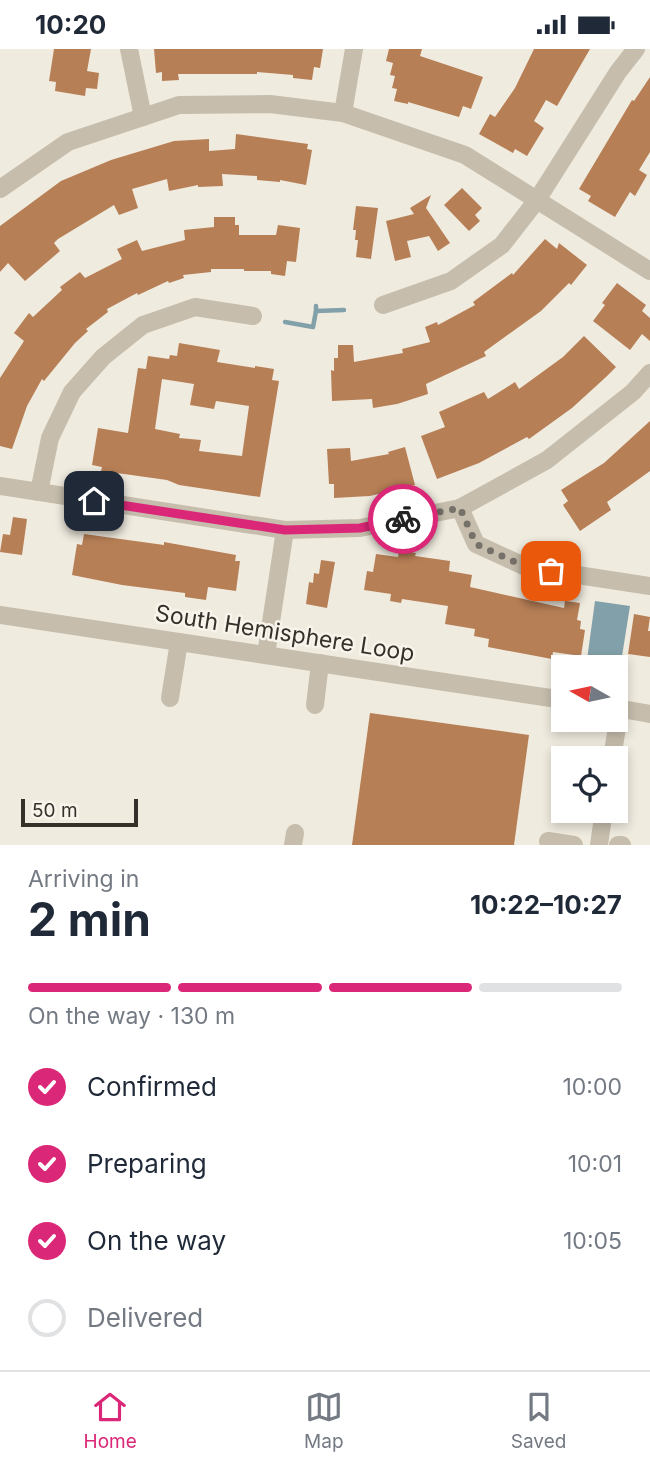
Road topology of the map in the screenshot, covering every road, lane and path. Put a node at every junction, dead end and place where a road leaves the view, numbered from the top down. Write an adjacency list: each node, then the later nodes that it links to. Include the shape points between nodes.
1 (129, 49): 5 (street)
2 (354, 49): 4 (street)
3 (636, 49): 7 (street)
4 (343, 113): 5 (street, via 270,104 179,105); 7 (street, via 465,156)
5 (143, 117): 6 (street, via 68,142)
6 (0, 189)
7 (537, 200): 8 (street); 9 (street, via 502,245 451,281)
8 (650, 271)
9 (383, 305)
10 (253, 316): 13 (street, via 195,307 144,325 103,357 72,392 50,438)
11 (650, 373): 14 (street, via 633,392 547,460)
12 (0, 486): 13 (street)
13 (39, 492): 15 (street)
14 (460, 508): 15 (street, via 360,528); 16 (street, via 476,544 526,567)
15 (285, 530): 19 (street)
16 (650, 586)
17 (0, 615): 18 (street, South Hemisphere Loop)
18 (179, 642): 19 (street, South Hemisphere Loop); 21 (street)
19 (266, 655): 20 (street, South Hemisphere Loop)
20 (320, 663): 22 (street, South Hemisphere Loop); 23 (street)
21 (170, 698)
22 (551, 698)
23 (315, 705)
24 (628, 711): 25 (street)
25 (650, 714)
26 (602, 823): 29 (street)
27 (548, 841): 28 (street)
28 (574, 845)
29 (599, 845)

